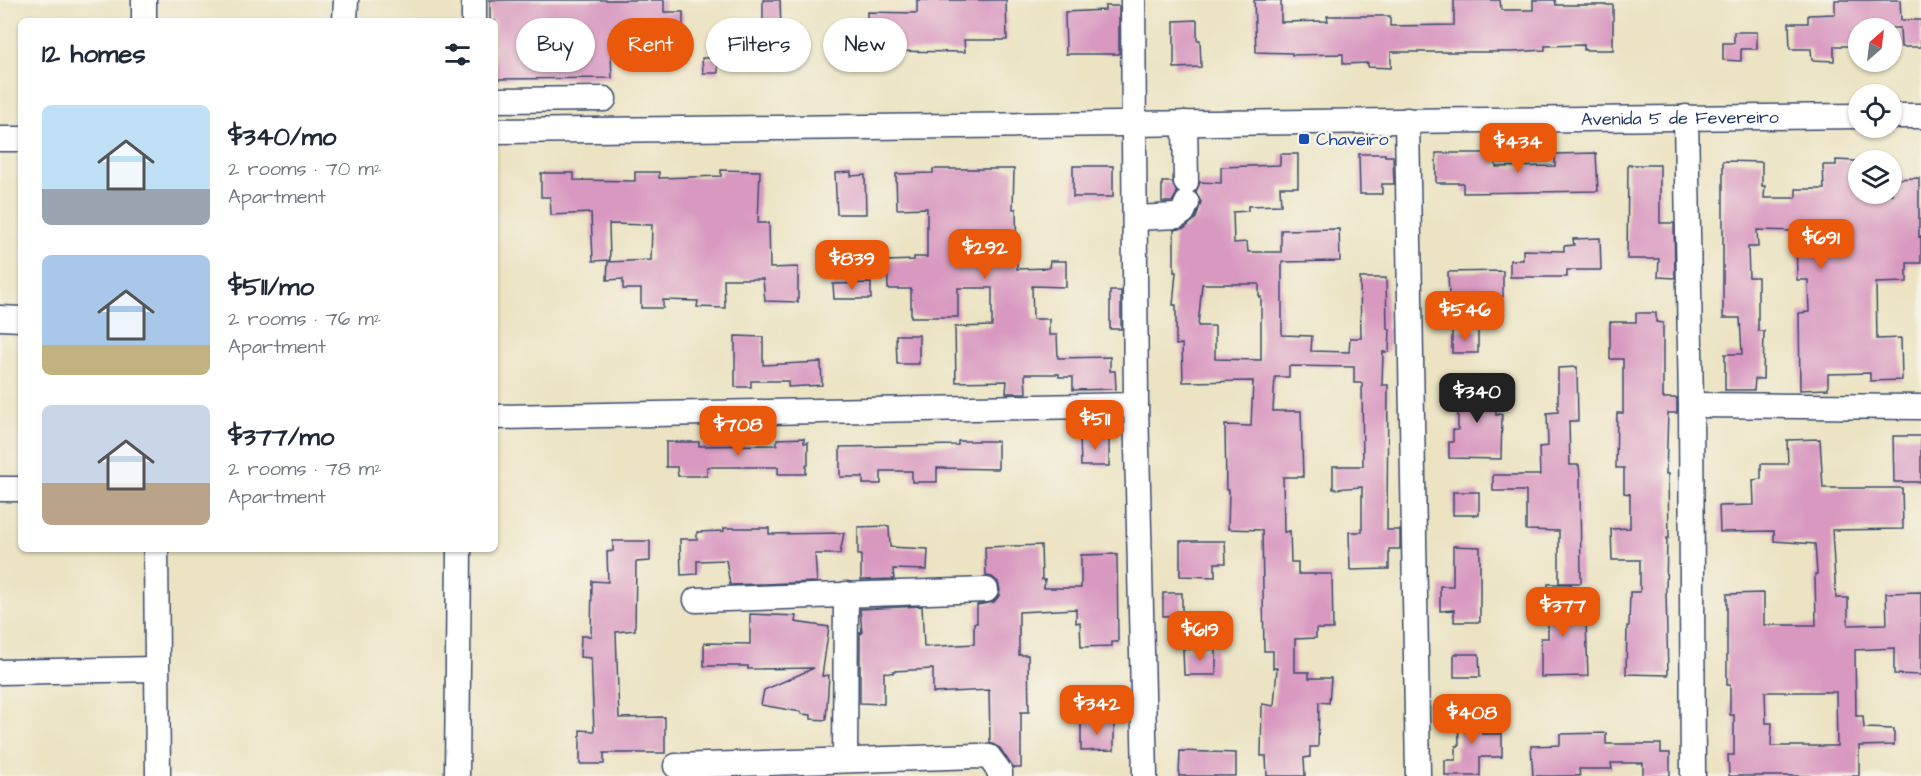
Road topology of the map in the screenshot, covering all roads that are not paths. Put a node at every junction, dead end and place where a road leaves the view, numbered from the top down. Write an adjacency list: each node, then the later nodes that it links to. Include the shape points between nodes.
1 (144, 0): 5 (street)
2 (346, 0): 6 (street)
3 (474, 0): 7 (street)
4 (1133, 0): 15 (street)
5 (144, 18)
6 (345, 18)
7 (474, 18)
8 (604, 99): 9 (street)
9 (498, 100)
10 (1848, 116): 13 (street, Avenida 5 de Fevereiro)
11 (1902, 116): 12 (street)
12 (1921, 116)
13 (1686, 117): 14 (street, Avenida 5 de Fevereiro); 24 (street)
14 (1407, 120): 16 (street, Avenida 5 de Fevereiro); 42 (street)
15 (1135, 123): 16 (street, Avenida 5 de Fevereiro); 17 (street, Avenida 5 de Fevereiro); 20 (street)
16 (1185, 123): 20 (street, via 1187,193 1183,212 1177,216)
17 (498, 131)
18 (0, 139): 19 (street)
19 (18, 139)
20 (1135, 218): 23 (street)
21 (0, 318): 22 (street)
22 (18, 319)
23 (1136, 405): 26 (street); 41 (street)
24 (1691, 405): 25 (street); 43 (street)
25 (1921, 407)
26 (498, 417)
27 (0, 489): 28 (street)
28 (18, 489)
29 (156, 552): 34 (street)
30 (459, 552): 39 (street)
31 (986, 590): 32 (street)
32 (846, 594): 33 (street); 36 (street)
33 (696, 600)
34 (156, 669): 35 (street); 38 (street)
35 (0, 672)
36 (845, 760): 37 (street); 40 (street, via 989,757)
37 (676, 766)
38 (158, 776)
39 (458, 776)
40 (1000, 776)
41 (1145, 776)
42 (1418, 776)
43 (1693, 776)

